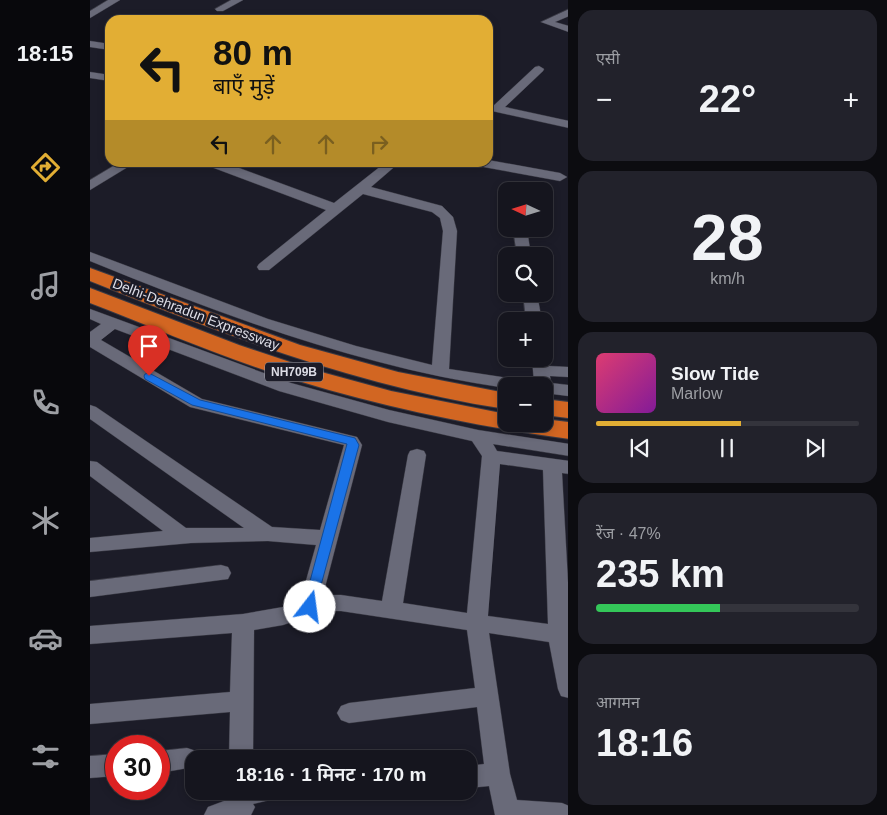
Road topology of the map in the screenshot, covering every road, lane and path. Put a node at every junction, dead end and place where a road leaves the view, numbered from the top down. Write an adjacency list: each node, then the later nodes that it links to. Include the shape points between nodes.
1 (115, 0): 5 (street)
2 (238, 0): 3 (street)
3 (220, 9)
4 (568, 12): 6 (street, via 546,22)
5 (90, 15)
6 (568, 29)
7 (90, 44): 8 (street)
8 (105, 46)
9 (539, 69): 12 (street, via 496,109)
10 (90, 75): 11 (street)
11 (105, 77)
12 (568, 125)
13 (493, 165): 18 (street)
14 (568, 165): 18 (street)
15 (122, 167): 19 (street)
16 (224, 167): 21 (street)
17 (388, 167): 20 (street)
18 (564, 178)
19 (90, 186)
20 (361, 189): 21 (street); 28 (street, via 437,209 446,217 450,230)
21 (337, 208): 23 (street)
22 (90, 256): 28 (street, via 246,316 336,345)
23 (264, 267)
24 (90, 274): 33 (highway, Delhi-Dehradun Expressway / NH709B, via 292,350 387,377)
25 (90, 295): 37 (highway, Delhi-Dehradun Expressway / NH709B, via 294,372 377,395)
26 (90, 314): 27 (street)
27 (112, 323): 40 (street, via 284,387 388,416); 48 (street, via 90,340 196,403 351,441 353,445)
28 (440, 372): 31 (street)
29 (568, 372): 30 (street)
30 (542, 376): 32 (street)
31 (498, 381)
32 (568, 391)
33 (498, 399)
34 (553, 408): 35 (highway)
35 (568, 410)
36 (90, 411): 46 (street)
37 (498, 420)
38 (553, 429): 39 (highway)
39 (568, 431)
40 (478, 436): 41 (street); 43 (street)
41 (568, 450)
42 (417, 455): 53 (street)
43 (492, 456): 45 (street); 54 (street)
44 (90, 467): 47 (street, via 182,535)
45 (560, 467): 57 (street)
46 (268, 534): 47 (street); 48 (street)
47 (192, 536): 49 (street)
48 (328, 538): 52 (street)
49 (94, 541)
50 (221, 573): 51 (street)
51 (90, 589)
52 (310, 607): 53 (street, via 341,603); 55 (street)
53 (391, 610): 54 (street)
54 (477, 622): 57 (street); 59 (street)
55 (243, 623): 56 (street); 60 (street)
56 (90, 635)
57 (564, 635): 58 (street)
58 (568, 689)
59 (487, 696): 61 (street); 68 (street)
60 (241, 701): 62 (street); 63 (street)
61 (350, 713)
62 (90, 714)
63 (242, 750)
64 (185, 759): 65 (street)
65 (170, 761)
66 (105, 766): 67 (street)
67 (90, 767)
68 (498, 774): 69 (street); 71 (street)
69 (477, 775)
70 (246, 800): 72 (street)
71 (507, 813): 73 (street)
72 (217, 815)
73 (562, 815)

